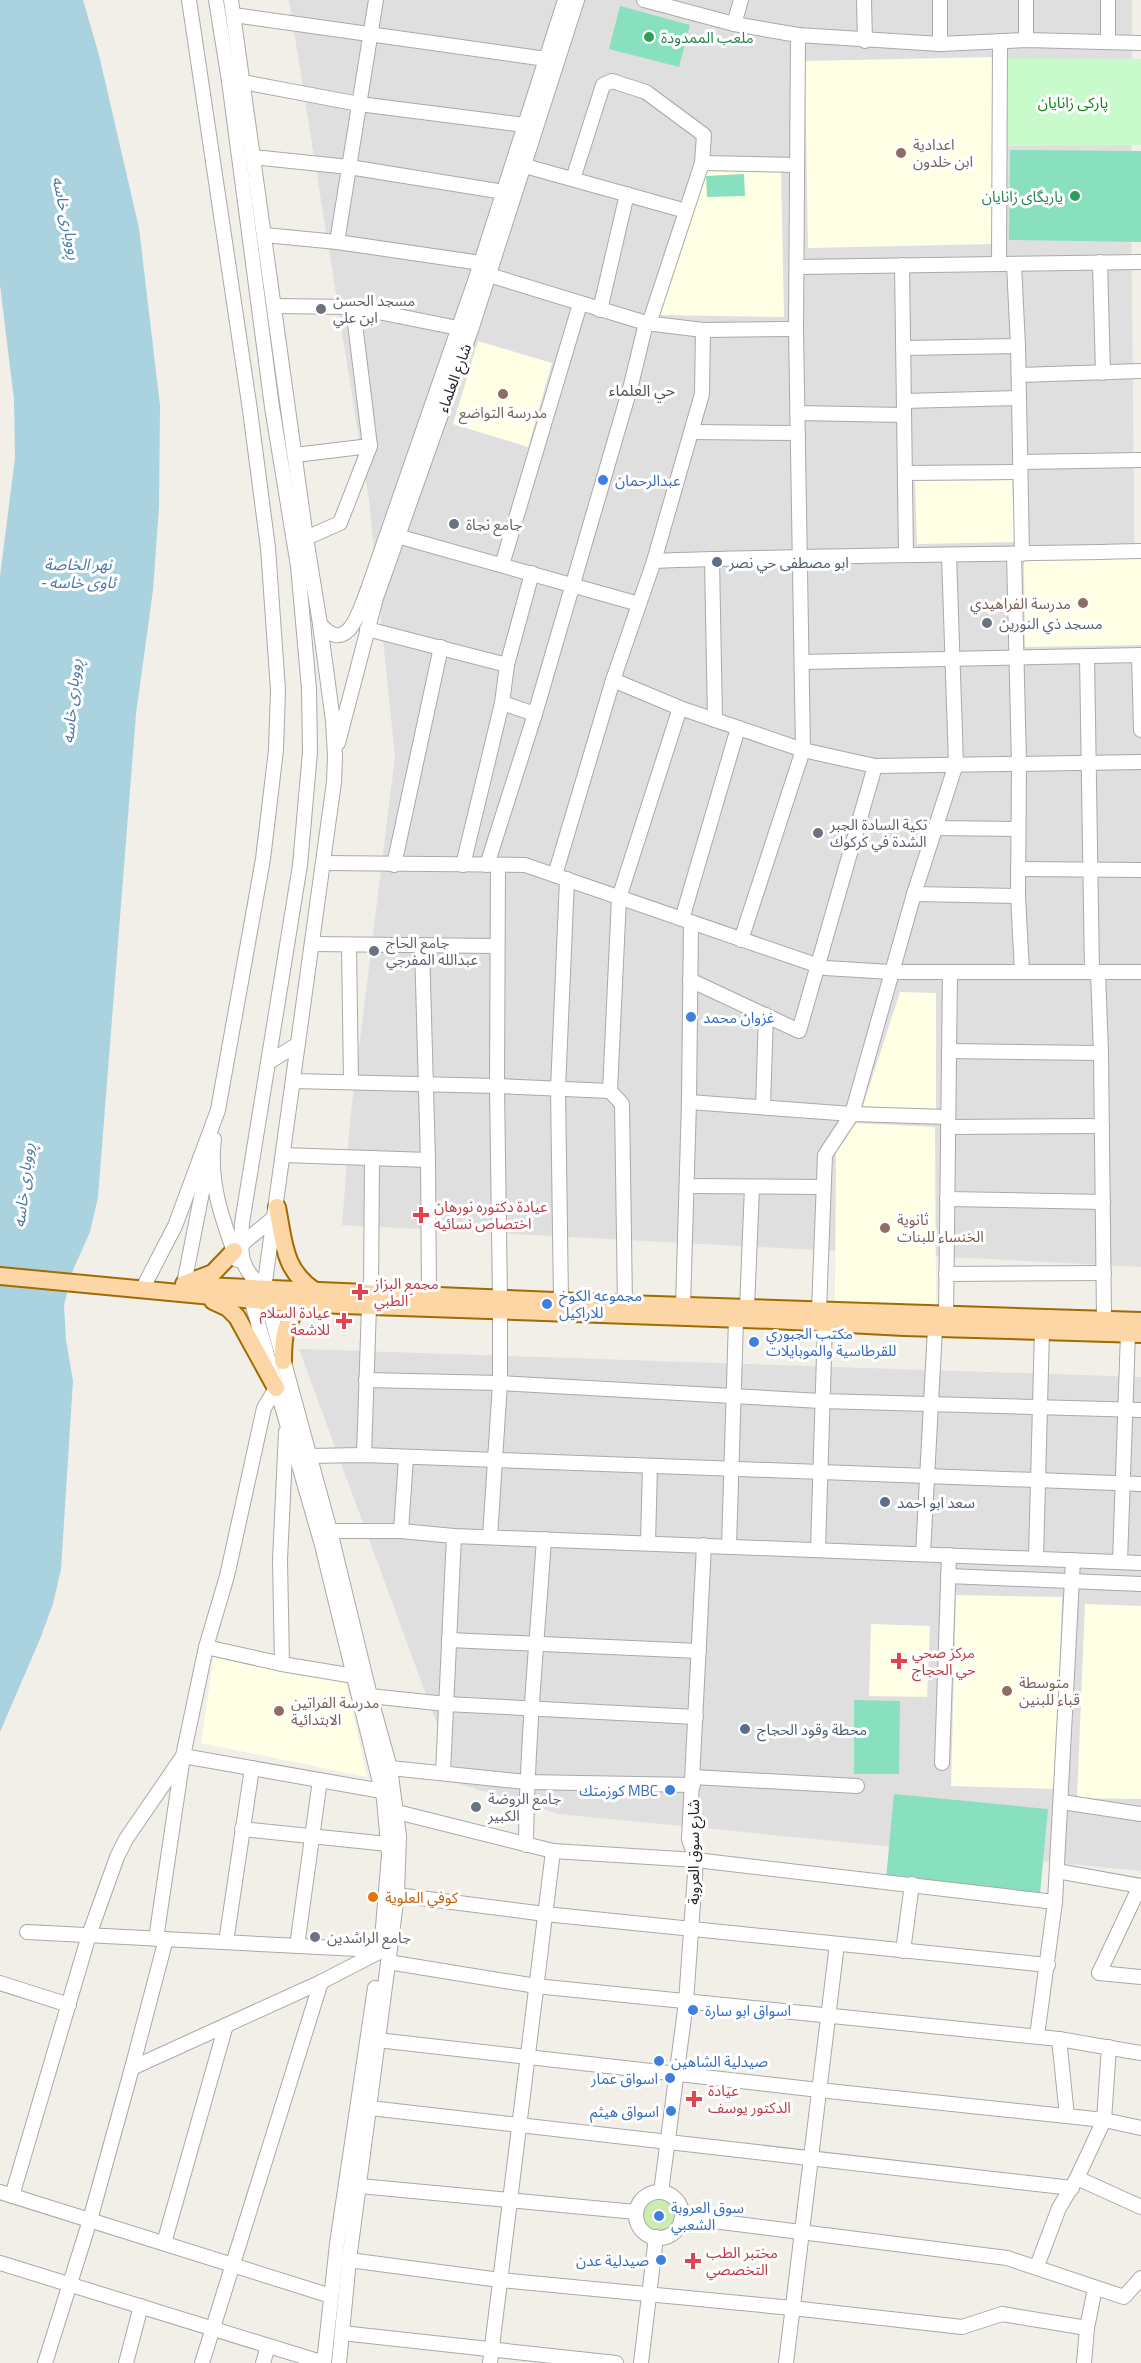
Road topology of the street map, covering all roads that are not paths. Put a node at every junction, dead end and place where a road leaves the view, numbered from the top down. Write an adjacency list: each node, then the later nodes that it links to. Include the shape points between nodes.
1 (189, 0): 64 (street)
2 (216, 0): 19 (street)
3 (231, 0): 13 (street)
4 (376, 0): 15 (street)
5 (565, 0): 25 (street, شارع العلماء)
6 (577, 0): 32 (street, شارع العلماء)
7 (644, 0): 14 (street)
8 (741, 0): 14 (street)
9 (864, 0): 20 (street)
10 (940, 0): 24 (street)
11 (1026, 0): 18 (street)
12 (1108, 0): 22 (street)
13 (234, 15): 15 (street); 17 (street)
14 (734, 24): 16 (street)
15 (370, 35): 25 (street); 27 (street)
16 (798, 35): 20 (street); 31 (street)
17 (238, 39): 19 (street); 26 (street)
18 (1026, 40): 21 (street); 22 (street)
19 (223, 41): 62 (street)
20 (865, 41): 24 (street)
21 (1000, 41): 24 (street); 43 (street)
22 (1108, 41): 23 (street)
23 (1141, 42)
24 (940, 44)
25 (546, 59): 28 (street, شارع العلماء)
26 (243, 82): 27 (street); 29 (street)
27 (359, 104): 28 (street); 33 (street)
28 (525, 125): 35 (street, شارع العلماء)
29 (253, 157): 33 (street); 38 (street)
30 (702, 162): 31 (street); 34 (street, via 704,135 646,92 612,81 603,85); 37 (street)
31 (797, 165): 46 (street)
32 (525, 166): 34 (street); 47 (street, شارع العلماء)
33 (349, 167): 35 (street); 39 (street)
34 (573, 179): 36 (street)
35 (504, 192): 42 (street, شارع العلماء)
36 (627, 194): 37 (street); 51 (street)
37 (686, 211): 52 (street)
38 (265, 235): 39 (street); 49 (street)
39 (337, 242): 42 (street)
40 (1100, 262): 41 (street); 44 (street); 59 (street)
41 (1141, 262)
42 (481, 263): 53 (street, شارع العلماء)
43 (999, 264): 44 (street); 45 (street)
44 (1014, 264): 56 (street)
45 (902, 265): 46 (street); 57 (street)
46 (797, 267): 54 (street)
47 (489, 275): 48 (street); 73 (street, شارع العلماء)
48 (580, 304): 51 (street); 83 (street)
49 (275, 306): 50 (street); 69 (street)
50 (353, 307): 53 (street); 68 (street)
51 (600, 310): 52 (street)
52 (647, 324): 55 (street); 85 (street)
53 (458, 328): 87 (street, شارع العلماء, via 354,622 345,633 335,636)
54 (796, 329): 55 (street); 65 (street)
55 (703, 330): 66 (street, via 702,394)
56 (1018, 346): 57 (street); 60 (street)
57 (903, 348): 63 (street)
58 (1141, 371): 59 (street)
59 (1103, 373): 60 (street)
60 (1019, 375): 61 (street)
61 (1019, 398): 63 (street); 71 (street)
62 (272, 407): 64 (street); 82 (street)
63 (904, 408): 65 (street); 72 (street)
64 (250, 410): 149 (street, via 276,633 276,750 263,859)
65 (797, 413): 67 (street)
66 (691, 432): 67 (street); 81 (street)
67 (798, 433): 79 (street)
68 (370, 446): 69 (street); 74 (street, via 340,523)
69 (295, 455): 74 (street)
70 (1141, 460): 71 (street)
71 (1020, 467): 72 (street); 76 (street)
72 (905, 473): 77 (street)
73 (398, 536): 83 (street); 88 (street, شارع العلماء)
74 (306, 538): 82 (street)
75 (1141, 551): 76 (street)
76 (1018, 554): 78 (street); 92 (street)
77 (906, 555): 78 (street); 79 (street)
78 (949, 555): 93 (street)
79 (800, 556): 80 (street); 94 (street)
80 (712, 559): 81 (street); 100 (street)
81 (654, 561): 86 (street)
82 (305, 565): 87 (street); 140 (street, via 310,752 300,865)
83 (502, 565): 84 (street)
84 (532, 573): 85 (street); 95 (street)
85 (571, 584): 86 (street); 99 (street)
86 (639, 604): 96 (street)
87 (320, 624): 104 (street)
88 (367, 629): 89 (street); 104 (street, شارع العلماء)
89 (441, 647): 95 (street); 113 (street)
90 (1140, 655): 91 (street); 102 (street)
91 (1087, 656): 92 (street); 106 (street)
92 (1017, 657): 93 (street); 108 (street)
93 (953, 659): 94 (street); 107 (street)
94 (802, 662): 103 (street)
95 (507, 665): 97 (street)
96 (613, 680): 98 (street); 119 (street)
97 (502, 703): 99 (street); 114 (street)
98 (680, 708): 100 (street); 122 (street)
99 (535, 714): 115 (street)
100 (715, 720): 101 (street)
101 (738, 728): 103 (street); 123 (street)
102 (1141, 730)
103 (803, 750): 109 (street); 124 (street)
104 (335, 756): 112 (street)
105 (1141, 762): 106 (street)
106 (1089, 763): 108 (street); 117 (street)
107 (956, 764): 108 (street); 109 (street); 110 (street)
108 (1019, 764): 111 (street)
109 (875, 766): 129 (street)
110 (935, 828): 111 (street); 120 (street)
111 (1018, 829): 116 (street)
112 (323, 864): 113 (street); 125 (street)
113 (394, 865): 114 (street)
114 (463, 865): 115 (street)
115 (492, 865): 119 (street, via 525,865); 128 (street)
116 (1018, 869): 117 (street); 121 (street)
117 (1091, 869): 118 (street); 133 (street)
118 (1141, 870)
119 (561, 877): 122 (street); 145 (street)
120 (914, 894): 121 (street); 130 (street)
121 (1018, 896): 132 (street)
122 (619, 897): 123 (street); 146 (street)
123 (686, 921): 124 (street); 135 (street)
124 (741, 940): 129 (street)
125 (312, 944): 126 (street); 137 (street)
126 (350, 945): 127 (street); 142 (street)
127 (422, 946): 128 (street); 143 (street)
128 (497, 946): 144 (street)
129 (818, 966): 130 (street); 136 (street, via 799,1031)
130 (891, 972): 131 (street); 150 (street)
131 (950, 972): 132 (street); 138 (street)
132 (1022, 972): 133 (street)
133 (1095, 972): 134 (street); 139 (street)
134 (1141, 972)
135 (690, 980): 136 (street); 147 (street)
136 (766, 1015): 148 (street)
137 (298, 1044): 140 (street); 141 (street)
138 (949, 1051): 139 (street); 151 (street)
139 (1101, 1053): 152 (street)
140 (269, 1062): 162 (street)
141 (293, 1081): 142 (street); 153 (street)
142 (351, 1082): 143 (street)
143 (426, 1084): 144 (street); 155 (street)
144 (497, 1086): 145 (street); 178 (street)
145 (558, 1089): 146 (street); 175 (street)
146 (610, 1091): 177 (street, via 622,1104)
147 (689, 1102): 148 (street); 156 (street)
148 (763, 1106): 150 (street)
149 (218, 1110): 162 (street, via 212,1149 214,1184); 168 (street, via 175,1226); 169 (street)
150 (852, 1113): 151 (street); 158 (street, via 825,1155)
151 (948, 1122): 152 (street); 159 (street)
152 (1102, 1126): 160 (street)
153 (284, 1155): 154 (street); 161 (street)
154 (372, 1158): 155 (street); 174 (street)
155 (428, 1160): 171 (street)
156 (687, 1186): 157 (street); 179 (street)
157 (752, 1187): 158 (street); 180 (street)
158 (823, 1187): 181 (street)
159 (947, 1199): 160 (street); 165 (street)
160 (1103, 1203): 164 (street)
161 (276, 1212): 162 (street); 170 (main road, via 290,1266 297,1278); 172 (street)
162 (236, 1248): 169 (main road, via 213,1273); 172 (street)
163 (0, 1270): 167 (main road)
164 (1104, 1273): 165 (street); 182 (street)
165 (946, 1274): 183 (street)
166 (0, 1276): 167 (main road)
167 (87, 1280): 168 (main road); 173 (main road)
168 (146, 1282): 169 (main road)
169 (184, 1284): 172 (main road)
170 (315, 1291): 172 (main road); 174 (main road)
171 (429, 1294): 174 (main road); 178 (main road)
172 (258, 1295): 173 (main road); 176 (main road); 187 (street); 190 (street)
173 (201, 1297): 190 (main road, via 222,1304 237,1317)
174 (370, 1299): 176 (main road); 178 (main road); 188 (street)
175 (561, 1300): 177 (main road); 178 (main road)
176 (303, 1304): 187 (main road, via 285,1327)
177 (625, 1304): 179 (main road)
178 (500, 1305): 180 (main road); 189 (street)
179 (683, 1306): 180 (main road)
180 (741, 1314): 181 (main road); 191 (street)
181 (822, 1317): 183 (main road); 192 (street)
182 (1104, 1319): 183 (main road); 184 (main road)
183 (941, 1321): 185 (main road); 193 (street)
184 (1141, 1321)
185 (1042, 1330): 186 (main road); 194 (street)
186 (1135, 1334): 195 (street)
187 (283, 1361): 198 (street)
188 (366, 1380): 189 (street); 197 (street)
189 (500, 1383): 191 (street); 200 (street)
190 (276, 1388): 196 (street); 228 (street, via 264,1408 227,1576)
191 (734, 1396): 192 (street); 202 (street)
192 (821, 1401): 193 (street); 203 (street)
193 (932, 1403): 194 (street); 204 (street)
194 (1040, 1407): 195 (street); 205 (street)
195 (1134, 1410): 206 (street)
196 (286, 1420): 230 (street, via 280,1560); 231 (street)
197 (364, 1455): 198 (street); 199 (street)
198 (308, 1456): 208 (street)
199 (406, 1458): 200 (street); 209 (street)
200 (494, 1461): 201 (street); 211 (street)
201 (650, 1466): 202 (street); 213 (street)
202 (733, 1469): 203 (street); 215 (street)
203 (819, 1473): 204 (street); 216 (street)
204 (927, 1475): 205 (street); 217 (street)
205 (1037, 1479): 206 (street); 219 (street)
206 (1123, 1483): 207 (street); 221 (street)
207 (1141, 1484)
208 (330, 1531): 209 (street); 232 (street)
209 (401, 1531): 210 (street)
210 (454, 1536): 211 (street); 226 (street)
211 (490, 1537): 212 (street)
212 (544, 1539): 213 (street); 227 (street)
213 (648, 1543): 214 (street)
214 (704, 1545): 215 (street); 229 (street, شارع سوق العروبة)
215 (729, 1546): 216 (street)
216 (818, 1550): 217 (street)
217 (923, 1554): 218 (street)
218 (949, 1555): 219 (street); 223 (street)
219 (1036, 1558): 220 (street)
220 (1073, 1560): 221 (street); 224 (street)
221 (1120, 1562): 222 (street)
222 (1141, 1563)
223 (948, 1576): 224 (street); 237 (street)
224 (1071, 1581): 225 (street); 246 (street)
225 (1141, 1584)
226 (449, 1640): 227 (street); 233 (street)
227 (536, 1644): 229 (street); 234 (street)
228 (206, 1647): 230 (street); 236 (street)
229 (699, 1651): 235 (street, شارع سوق العروبة)
230 (282, 1664): 231 (street)
231 (354, 1676): 245 (street)
232 (370, 1696): 233 (street); 238 (street)
233 (446, 1704): 234 (street); 240 (street)
234 (531, 1709): 235 (street); 243 (street)
235 (696, 1717): 242 (street, شارع سوق العروبة)
236 (183, 1756): 239 (street); 263 (street, via 121,1848); 264 (street)
237 (942, 1763)
238 (390, 1767): 240 (street); 247 (street)
239 (252, 1768): 241 (street); 249 (street)
240 (443, 1773): 243 (street)
241 (320, 1780): 245 (street); 250 (street)
242 (693, 1781): 243 (street); 244 (street); 254 (street, شارع سوق العروبة, via 689,1839)
243 (526, 1782): 252 (street)
244 (857, 1786)
245 (382, 1791): 251 (street)
246 (1062, 1802): 248 (street); 255 (street)
247 (397, 1812): 252 (street); 258 (street)
248 (1141, 1814)
249 (242, 1829): 250 (street); 265 (street)
250 (314, 1837): 251 (street); 267 (street)
251 (388, 1844): 269 (street)
252 (526, 1845): 253 (street)
253 (553, 1851): 254 (street); 260 (street)
254 (696, 1860): 256 (street); 261 (street, شارع سوق العروبة)
255 (1057, 1871): 257 (street); 259 (street)
256 (912, 1884): 259 (street); 268 (street)
257 (1140, 1886): 271 (street, via 1099,1973)
258 (397, 1895): 260 (street); 269 (street)
259 (1055, 1902): 270 (street)
260 (545, 1914): 261 (street); 274 (street)
261 (692, 1927): 266 (street); 275 (street, شارع سوق العروبة)
262 (27, 1932): 263 (street)
263 (89, 1935): 264 (street); 276 (street)
264 (161, 1939): 265 (street); 285 (street)
265 (226, 1942): 267 (street)
266 (837, 1944): 268 (street); 277 (street)
267 (297, 1946): 269 (street)
268 (903, 1951): 270 (street)
269 (384, 1956): 272 (street); 274 (street); 281 (street); 304 (street)
270 (1048, 1965): 279 (street)
271 (1141, 1977)
272 (321, 1982): 278 (street); 310 (street)
273 (0, 1983): 276 (street)
274 (536, 1986): 275 (street); 284 (street)
275 (686, 2002): 277 (street); 286 (street, شارع سوق العروبة)
276 (69, 2005): 298 (street)
277 (828, 2016): 279 (street); 287 (street)
278 (226, 2025): 285 (street); 307 (street)
279 (1037, 2036): 280 (street)
280 (1059, 2039): 282 (street); 289 (street)
281 (377, 2040): 284 (street); 288 (street)
282 (1109, 2047): 283 (street); 290 (street)
283 (1141, 2053)
284 (528, 2056): 286 (street); 291 (street)
285 (132, 2068): 303 (street)
286 (677, 2074): 287 (street); 293 (street, شارع سوق العروبة)
287 (819, 2090): 289 (street); 294 (street)
288 (370, 2108): 291 (street); 296 (street)
289 (1066, 2116): 290 (street)
290 (1104, 2120): 292 (street); 295 (street)
291 (519, 2124): 293 (street); 299 (street)
292 (1141, 2128)
293 (667, 2142): 294 (street); 297 (street, شارع سوق العروبة)
294 (811, 2156): 295 (street); 305 (street)
295 (1075, 2183): 300 (street); 311 (street, via 1059,2208)
296 (360, 2186): 299 (street); 304 (street)
297 (661, 2192): 301 (street, via 642,2199); 302 (street, via 674,2197)
298 (6, 2194): 303 (street)
299 (510, 2200): 301 (street); 313 (street)
300 (1141, 2207)
301 (636, 2212): 306 (street, via 639,2226)
302 (682, 2217): 305 (street); 306 (street, via 676,2230)
303 (90, 2220): 307 (street); 314 (street)
304 (348, 2221): 308 (street); 316 (street)
305 (802, 2232): 311 (street, via 1007,2258); 319 (street)
306 (656, 2237): 317 (street)
307 (164, 2243): 310 (street)
308 (349, 2260): 313 (street); 322 (street)
309 (0, 2263): 314 (street)
310 (233, 2265): 316 (street); 320 (street)
311 (1037, 2266): 315 (street)
312 (1141, 2278): 315 (street, via 1125,2297)
313 (500, 2280): 317 (street); 324 (street)
314 (69, 2283): 318 (street); 325 (street)
315 (1095, 2288): 321 (street)
316 (331, 2295): 329 (street)
317 (648, 2295): 319 (street); 332 (street)
318 (141, 2306): 320 (street); 326 (street)
319 (792, 2308): 321 (street, via 963,2327 1002,2314); 333 (street)
320 (213, 2328): 323 (street); 327 (street)
321 (1087, 2328): 334 (street)
322 (342, 2333): 324 (street); 330 (street)
323 (268, 2346): 328 (street); 329 (street)
324 (490, 2356): 331 (street)
325 (45, 2363)
326 (126, 2363)
327 (202, 2363)
328 (263, 2363)
329 (324, 2363)
330 (339, 2363)
331 (616, 2363)
332 (641, 2363)
333 (786, 2363)
334 (1084, 2363)

